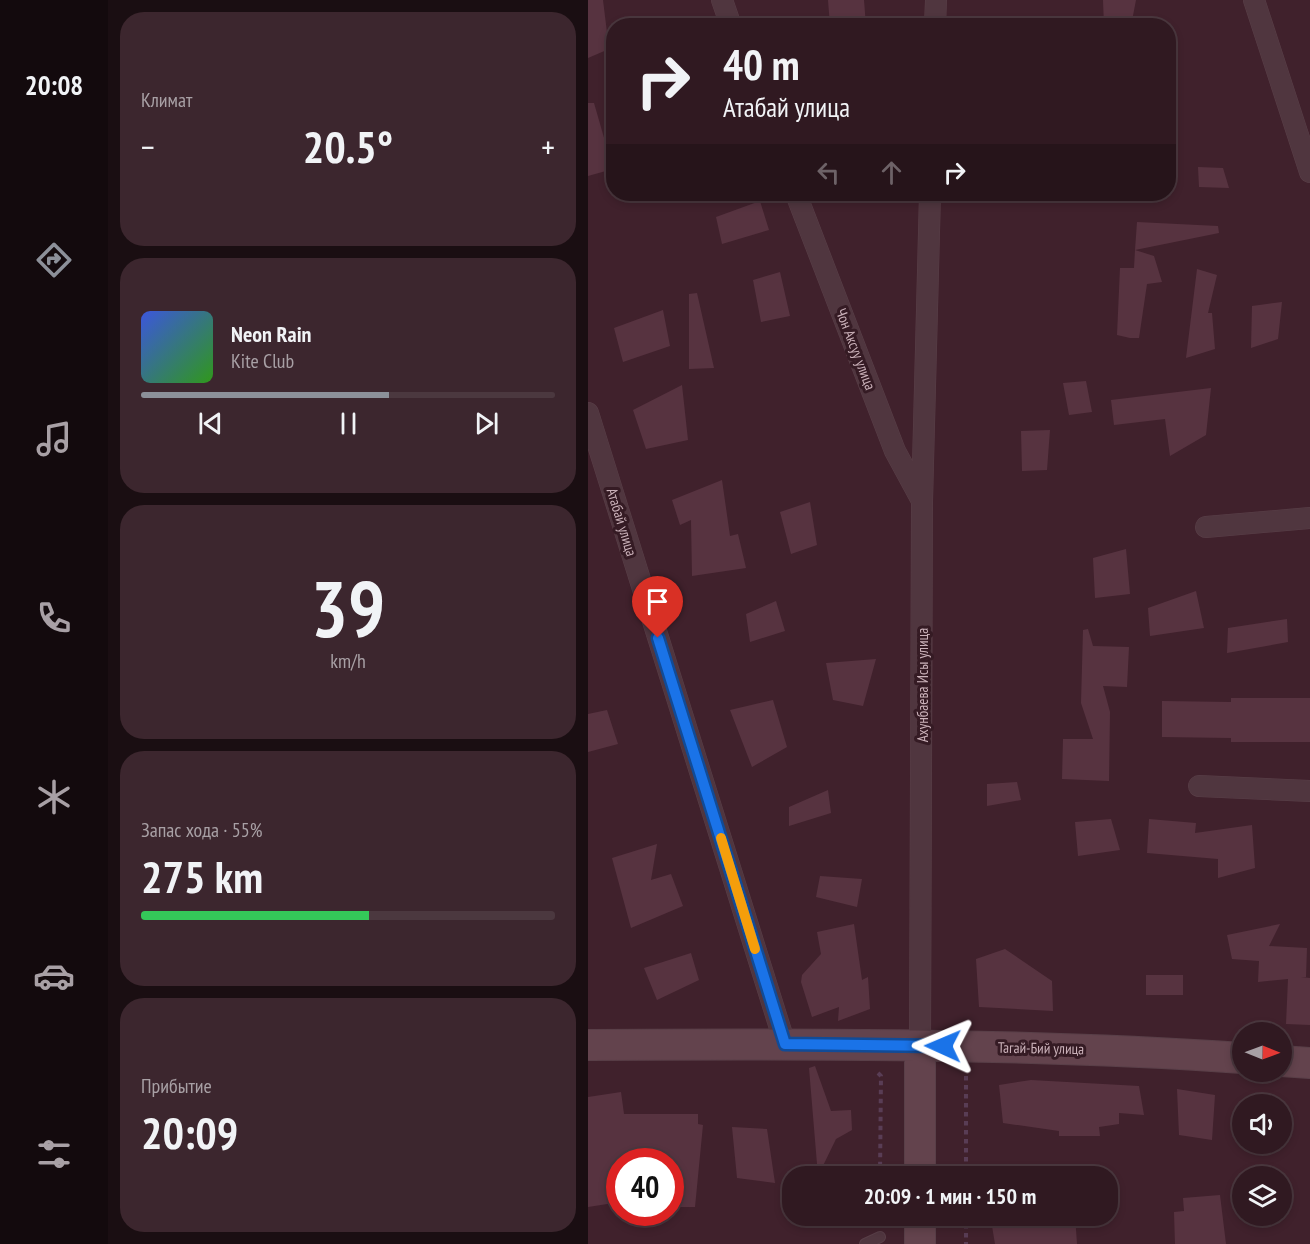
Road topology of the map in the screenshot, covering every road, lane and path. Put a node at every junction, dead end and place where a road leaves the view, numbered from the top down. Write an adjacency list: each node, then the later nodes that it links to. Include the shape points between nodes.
1 (722, 0): 4 (street)
2 (936, 0): 5 (street)
3 (1254, 0): 6 (street)
4 (728, 18)
5 (935, 18)
6 (1310, 172)
7 (799, 201): 10 (street, Чон Аксуу улица, via 895,451)
8 (930, 201): 10 (street, Ахунбаева Исы улица)
9 (588, 413): 15 (street, Атабай улица)
10 (922, 502): 17 (street, Ахунбаева Исы улица)
11 (1310, 518): 12 (street)
12 (1206, 527)
13 (1199, 786): 14 (street)
14 (1310, 791)
15 (785, 1044): 16 (street, Тагай-Бий улица); 17 (street, Тагай-Бий улица)
16 (588, 1045)
17 (920, 1046): 18 (street, Тагай-Бий улица, via 1103,1049); 24 (street, Ахунбаева Исы улица)
18 (1232, 1057)
19 (1292, 1062): 20 (street)
20 (1310, 1063)
21 (881, 1076): 23 (path)
22 (966, 1076): 25 (path)
23 (880, 1166)
24 (920, 1166)
25 (966, 1166)
26 (920, 1226): 30 (street)
27 (966, 1226): 31 (path)
28 (880, 1237): 29 (lane)
29 (864, 1244)
30 (920, 1244)
31 (966, 1244)

